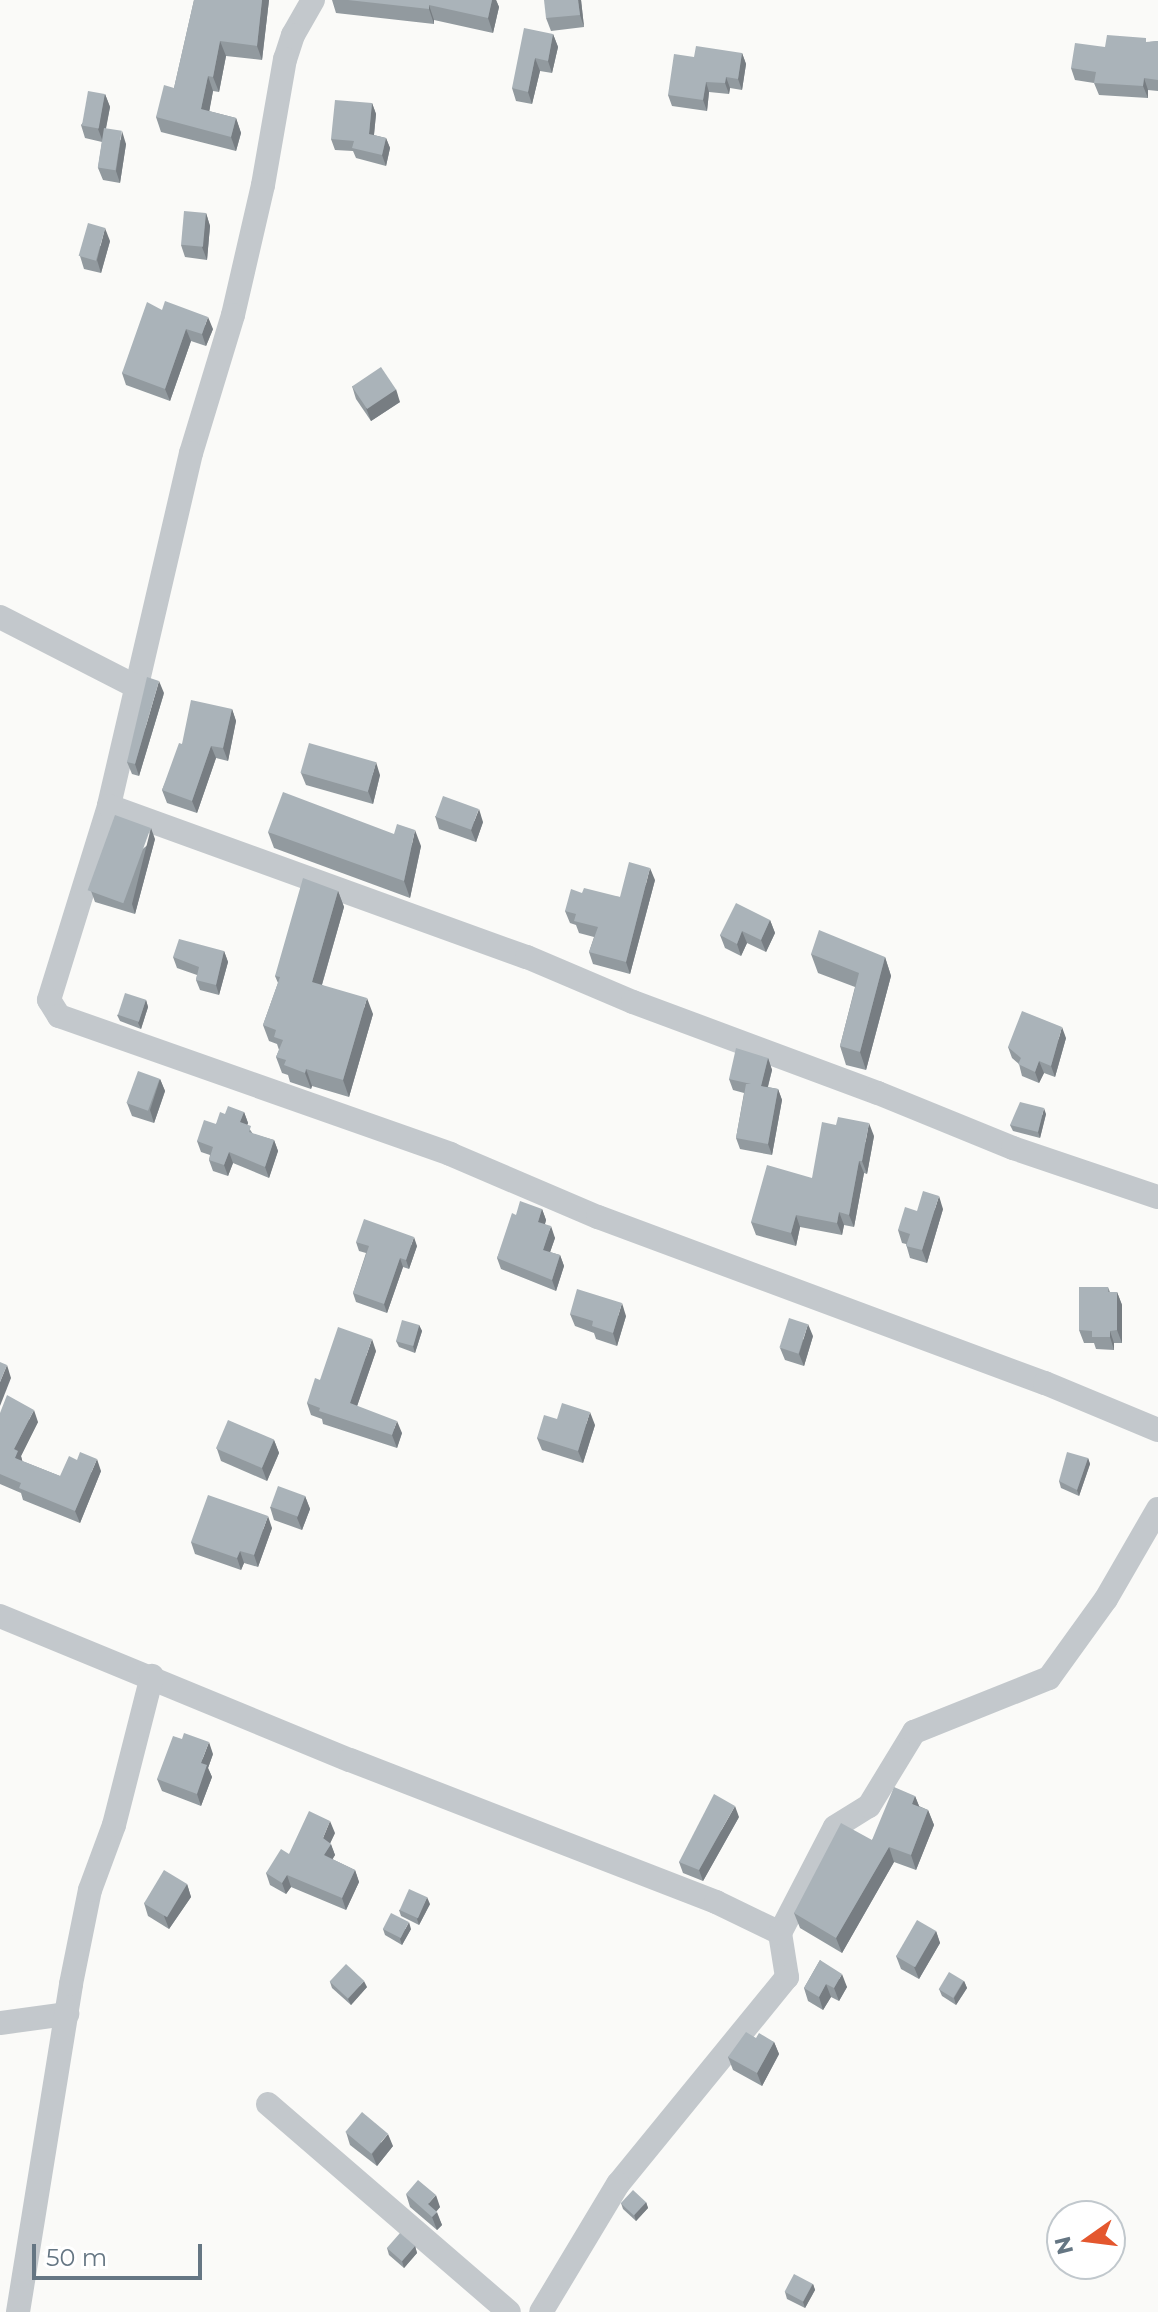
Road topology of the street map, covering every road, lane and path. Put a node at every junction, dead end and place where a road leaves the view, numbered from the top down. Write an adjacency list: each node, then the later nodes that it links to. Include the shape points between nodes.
1 (313, 0): 3 (street, via 285,59 233,315 191,453)
2 (0, 617): 3 (street)
3 (135, 686): 4 (street)
4 (109, 806): 5 (street, via 527,957 1013,1148); 6 (street, via 52,982 49,1000 59,1016 450,1154 598,1217)
5 (1158, 1197)
6 (1158, 1430)
7 (1158, 1509): 10 (street, via 1106,1599 1049,1678 914,1732 869,1806 835,1827)
8 (0, 1616): 9 (street)
9 (152, 1676): 10 (street, via 350,1760 716,1902); 11 (street, via 114,1825 90,1890)
10 (780, 1933): 16 (street, via 787,1977 618,2184)
11 (67, 2014): 12 (street); 14 (street)
12 (0, 2023)
13 (268, 2104): 15 (street)
14 (18, 2312)
15 (509, 2312)
16 (541, 2312)

